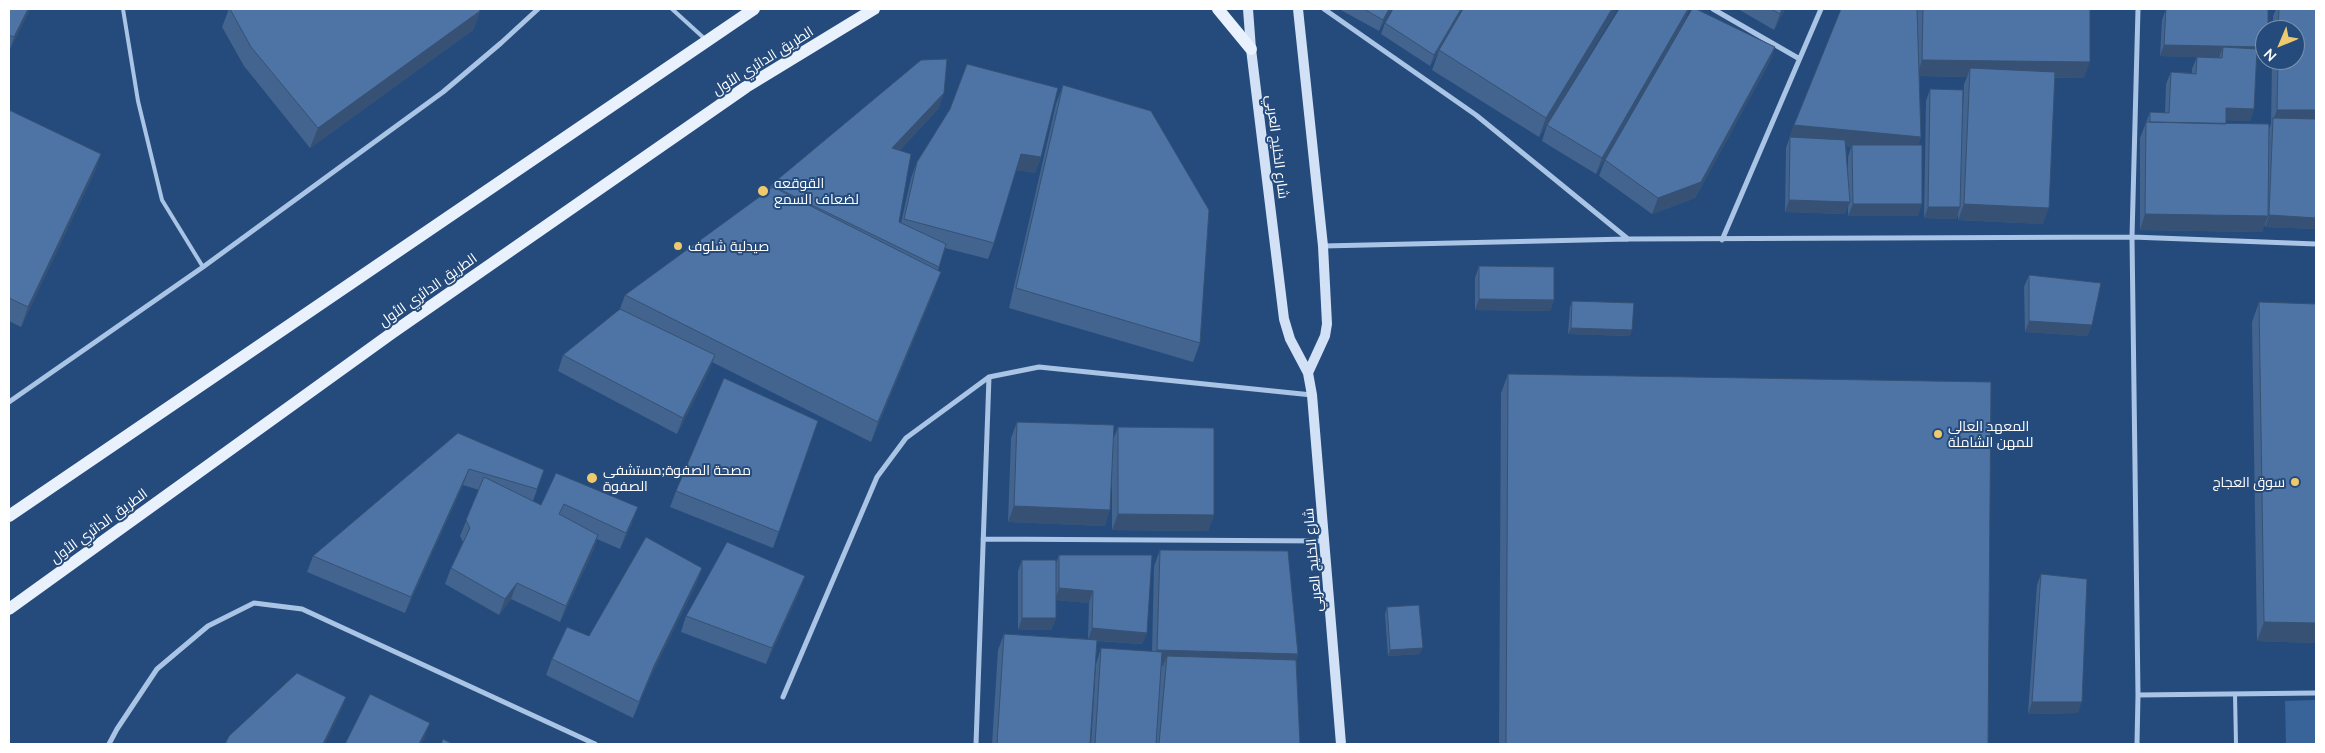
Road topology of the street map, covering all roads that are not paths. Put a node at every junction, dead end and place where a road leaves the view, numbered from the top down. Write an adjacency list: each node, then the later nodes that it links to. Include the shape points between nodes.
1 (123, 9): 21 (lane, via 138,101 162,200)
2 (538, 9): 21 (street, via 443,92)
3 (672, 9): 13 (lane)
4 (754, 9): 13 (main road)
5 (874, 9): 29 (main road, الطريق الدائري الأول, via 738,93 392,333)
6 (1218, 9): 14 (main road)
7 (1248, 9): 14 (main road, شارع الخليج العربي)
8 (1298, 9): 20 (main road)
9 (1324, 9): 17 (street, via 1476,116)
10 (1713, 9): 15 (street)
11 (1821, 9): 15 (street)
12 (2138, 9): 16 (street)
13 (707, 40): 26 (main road)
14 (1250, 49): 22 (main road, شارع الخليج العربي, via 1284,319)
15 (1798, 58): 18 (street)
16 (2132, 237): 18 (street); 19 (street); 32 (street)
17 (1628, 239): 18 (street); 20 (street)
18 (1722, 240)
19 (2316, 244)
20 (1323, 246): 22 (main road, via 1327,324)
21 (203, 267): 25 (street)
22 (1308, 373): 24 (main road, شارع الخليج العربي)
23 (989, 377): 24 (street, via 1039,367); 27 (street); 33 (street, via 906,438 877,477)
24 (1312, 395): 28 (main road, شارع الخليج العربي)
25 (9, 402)
26 (9, 516)
27 (983, 540): 28 (street); 36 (street)
28 (1325, 541): 37 (main road, شارع الخليج العربي)
29 (9, 609)
30 (2316, 693): 31 (street)
31 (2236, 694): 32 (street); 39 (lane)
32 (2138, 695): 38 (street)
33 (783, 697)
34 (110, 744): 35 (street, via 157,669 208,626 254,603 302,609)
35 (596, 744)
36 (976, 744)
37 (1342, 744)
38 (2137, 744)
39 (2236, 744)

